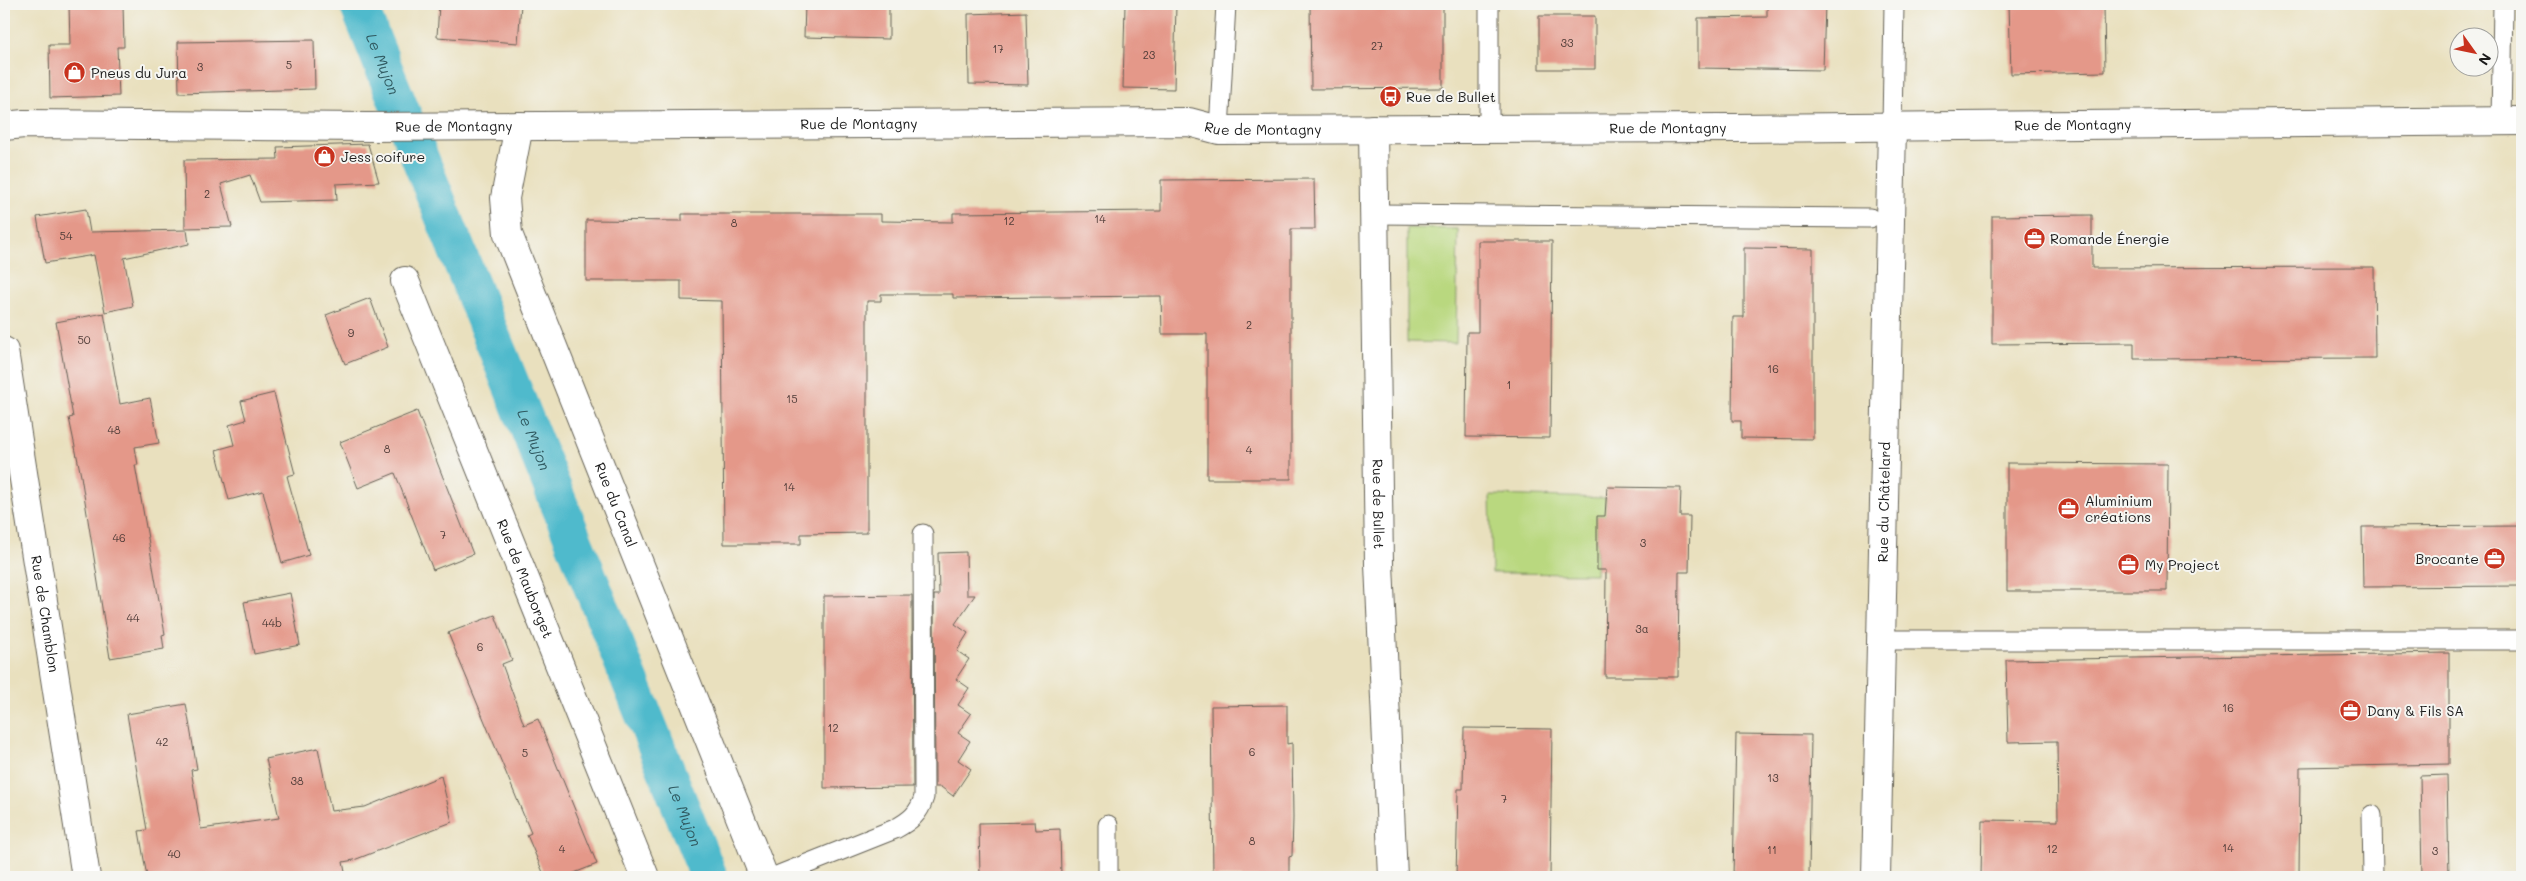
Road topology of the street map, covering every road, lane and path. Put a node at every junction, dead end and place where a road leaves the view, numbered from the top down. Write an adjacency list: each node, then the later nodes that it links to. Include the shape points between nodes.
1 (1226, 4): 11 (lane)
2 (1490, 4): 9 (lane)
3 (1894, 4): 8 (lane)
4 (2503, 4): 5 (lane)
5 (2512, 121): 8 (street, Rue de Montagny)
6 (4, 126): 7 (street, Rue de Montagny)
7 (519, 126): 11 (street, Rue de Montagny, via 1189,122); 23 (street, Rue du Canal, via 506,198 508,234)
8 (1892, 127): 9 (street, Rue de Montagny); 17 (street, Rue du Châtelard)
9 (1489, 128): 10 (street, Rue de Montagny)
10 (1373, 129): 11 (street, Rue de Montagny); 12 (street, Rue de Bullet)
11 (1219, 130)
12 (1376, 214): 13 (lane); 26 (street, Rue de Bullet, via 1379,564)
13 (1870, 218)
14 (405, 281): 22 (street, Rue de Mauborget)
15 (4, 351): 21 (street, Rue de Chamblon)
16 (923, 534): 24 (lane, via 924,798 920,810 910,821 895,829)
17 (1881, 640): 18 (lane); 27 (street, Rue du Châtelard)
18 (2522, 640)
19 (2372, 815): 28 (lane)
20 (1108, 825): 25 (lane)
21 (86, 877)
22 (645, 877)
23 (764, 877)
24 (774, 877)
25 (1108, 877)
26 (1393, 877)
27 (1876, 877)
28 (2373, 877)

